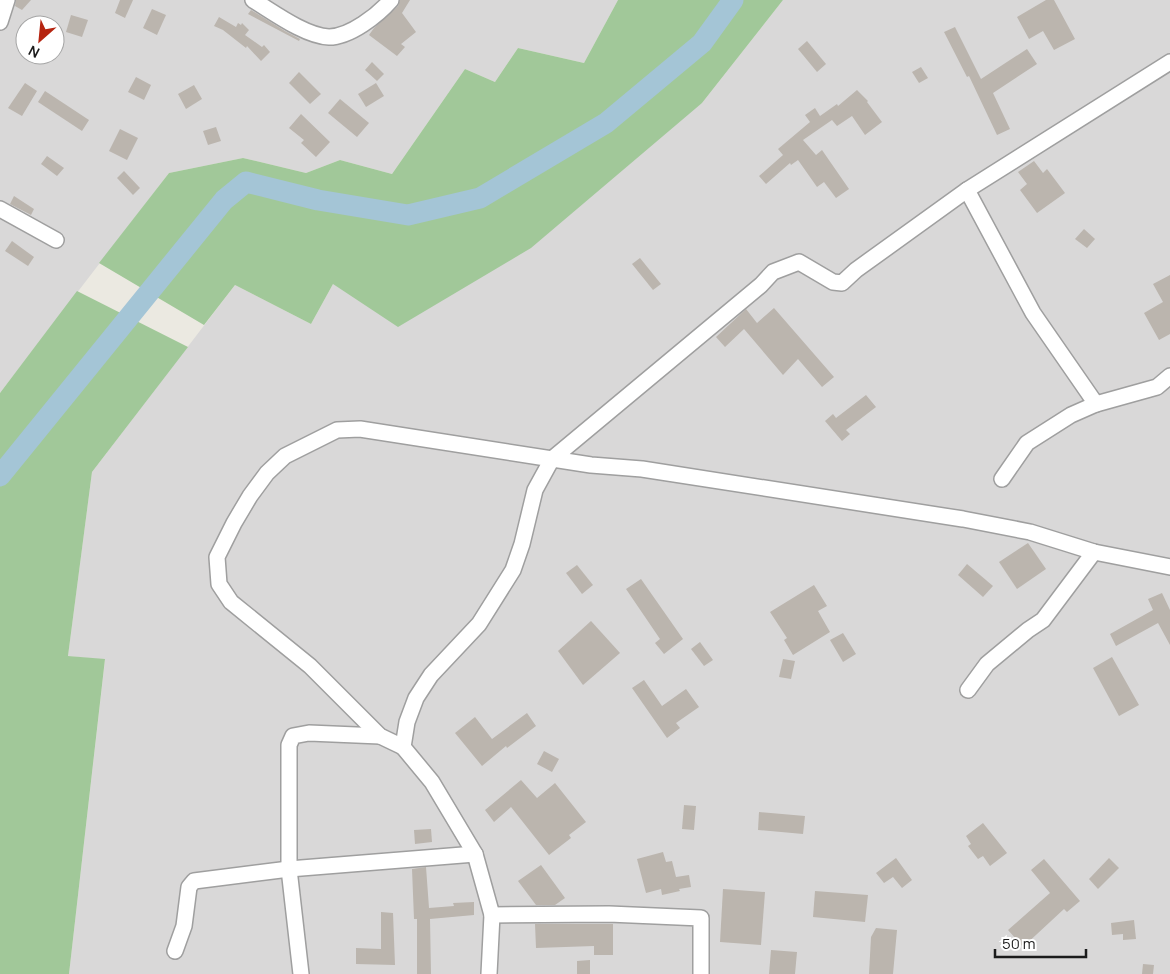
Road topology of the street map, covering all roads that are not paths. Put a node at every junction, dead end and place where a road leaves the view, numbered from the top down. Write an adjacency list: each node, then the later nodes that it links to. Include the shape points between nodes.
1 (7, 0): 4 (street)
2 (253, 0): 3 (street, via 312,33 330,37 354,29)
3 (391, 0)
4 (0, 22)
5 (1170, 62): 6 (street)
6 (967, 190): 10 (street, via 1033,313); 11 (street, via 842,283 833,282 799,262 774,272)
7 (0, 208): 8 (street)
8 (56, 240)
9 (1170, 376): 10 (street, via 1157,387)
10 (1096, 404): 12 (street, via 1071,415 1027,443)
11 (552, 459): 13 (street, via 652,470 963,519 1030,532); 16 (street, via 360,429 337,430 285,456 250,496 216,557 219,584 230,602 310,666); 17 (street, via 535,490 513,570 479,624 431,675 416,698 407,722)
12 (1002, 479)
13 (1094, 552): 14 (street); 15 (street, via 1043,620 987,664)
14 (1170, 567)
15 (968, 690)
16 (380, 736): 17 (street); 19 (street, via 309,733 293,736 289,745)
17 (403, 747): 18 (street, via 432,782)
18 (475, 854): 19 (street); 20 (street)
19 (290, 869): 21 (street, via 194,881 189,887 184,926); 22 (street)
20 (492, 915): 23 (street); 24 (street, via 609,914 701,918)
21 (175, 951)
22 (301, 974)
23 (489, 974)
24 (701, 974)

